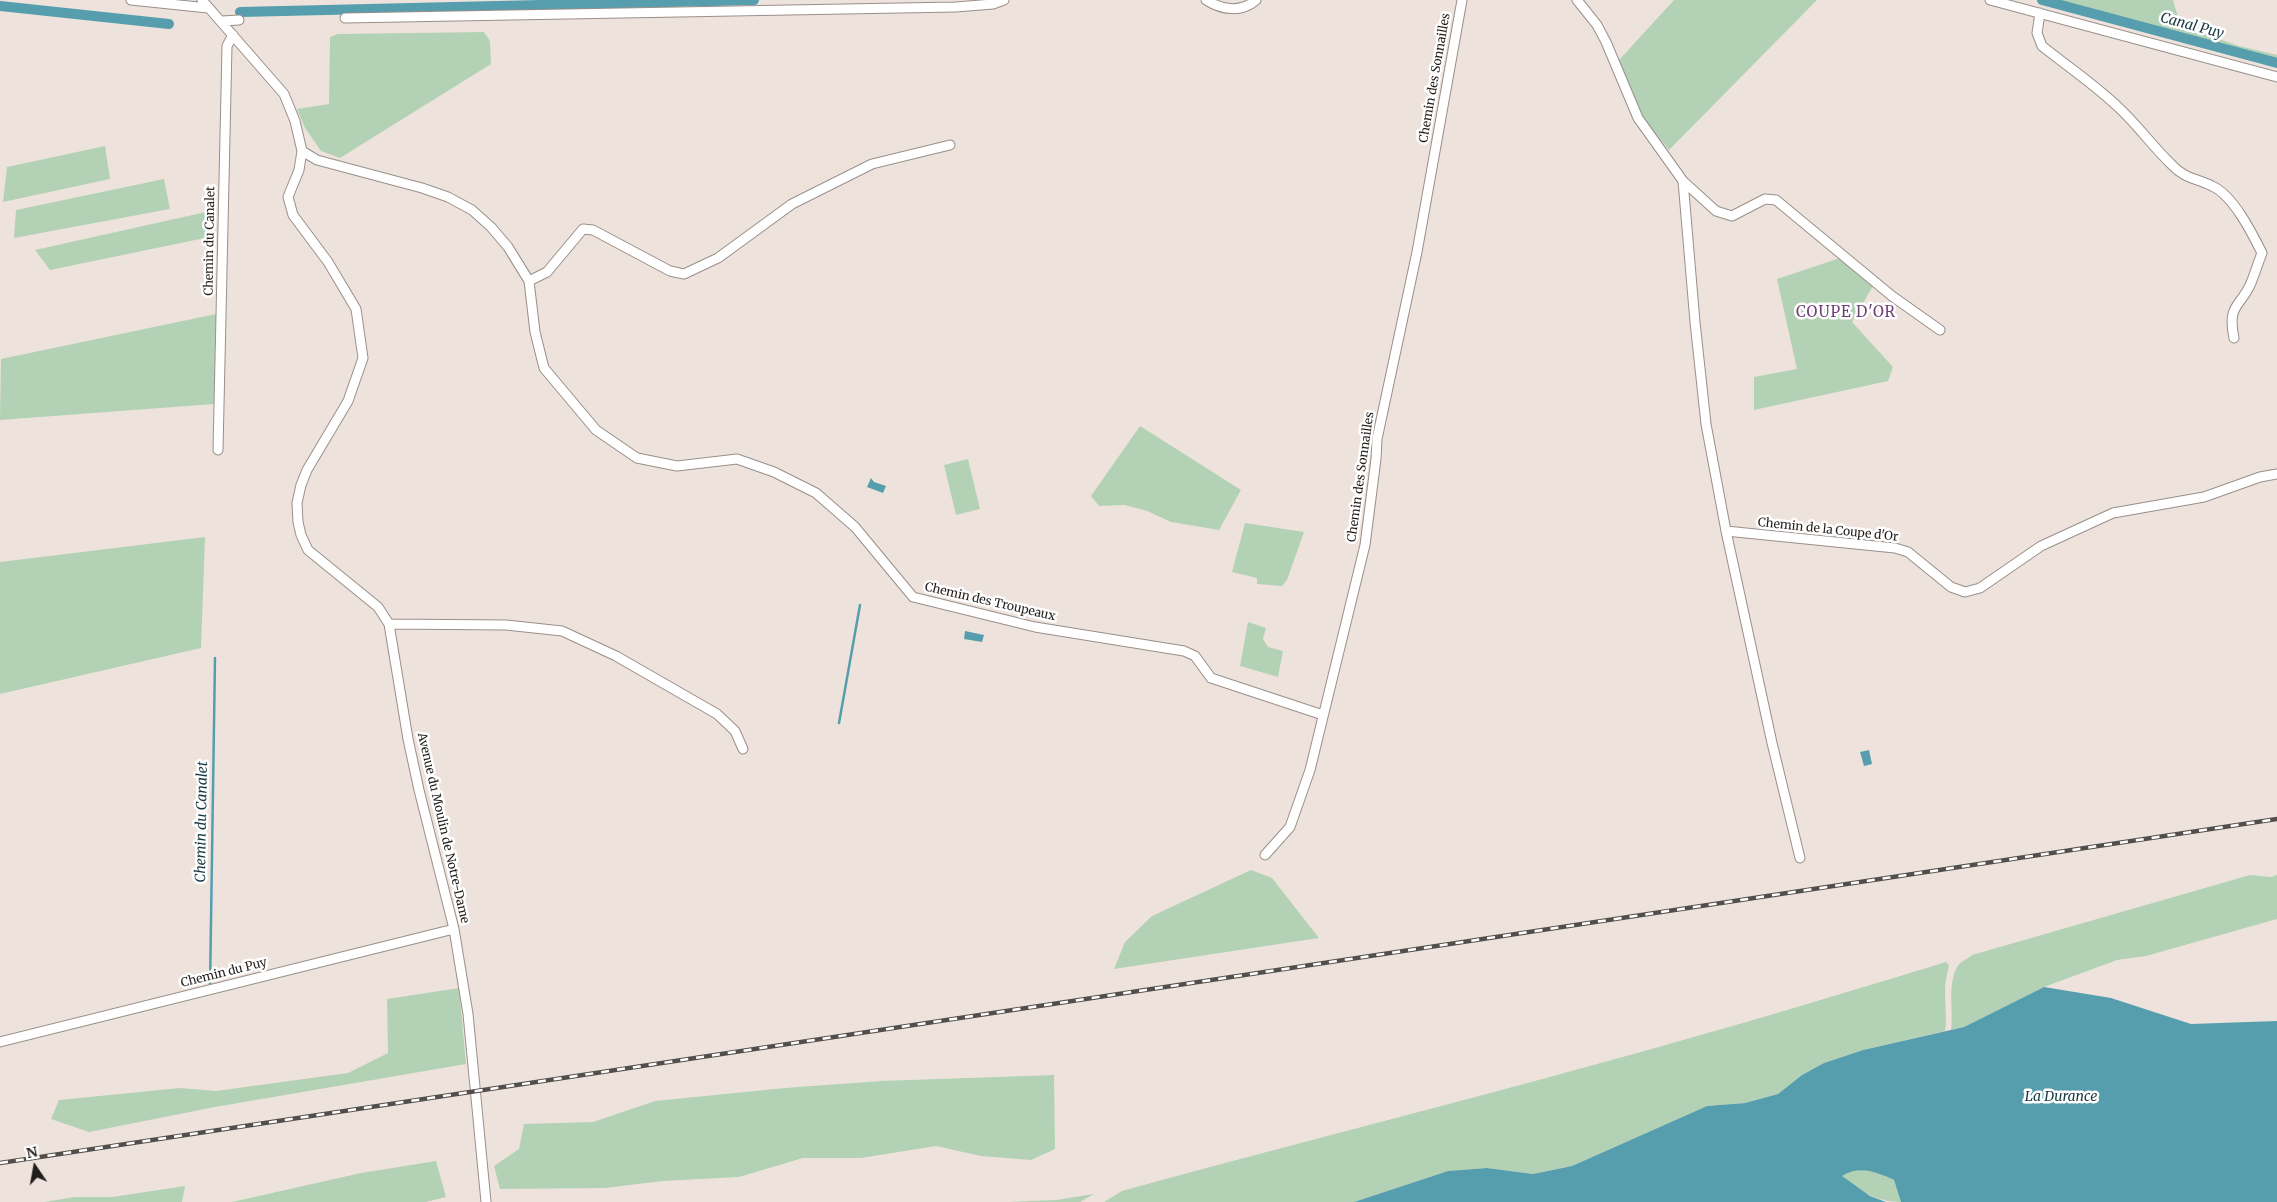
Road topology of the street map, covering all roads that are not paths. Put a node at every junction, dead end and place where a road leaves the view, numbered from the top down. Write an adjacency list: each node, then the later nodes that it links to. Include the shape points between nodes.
1 (131, 0): 9 (street)
2 (202, 0): 9 (street, Avenue du Moulin de Notre-Dame)
3 (1004, 0): 11 (street, via 956,7)
4 (1206, 0): 5 (street, via 1222,8 1233,9)
5 (1256, 0)
6 (1462, 0): 26 (street, Chemin des Sonnailles, via 1417,252 1377,439 1364,545)
7 (1577, 0): 18 (street, via 1597,24 1638,118)
8 (1990, 0): 10 (street)
9 (208, 8): 13 (street, Avenue du Moulin de Notre-Dame)
10 (2040, 13): 15 (street); 21 (street, via 2037,33 2042,46 2116,105 2172,166 2189,179 2213,186 2221,192 2251,229 2262,252 2250,285 2232,312)
11 (345, 18)
12 (239, 20): 13 (street)
13 (222, 21): 14 (street, Avenue du Moulin de Notre-Dame)
14 (233, 34): 17 (street, Avenue du Moulin de Notre-Dame, via 284,94); 22 (street, Chemin du Canalet, via 227,46)
15 (2277, 77)
16 (950, 145): 19 (street, via 872,164 792,204 718,258 684,274 670,271 593,230 584,229 547,272)
17 (302, 151): 19 (street, Chemin des Troupeaux, via 317,160 448,197 472,210 508,247); 25 (street, Avenue du Moulin de Notre-Dame, via 299,170 288,197 293,215 328,262 356,309 363,358 348,400 301,485 297,503 298,522 308,550 378,606)
18 (1683, 182): 20 (street, via 1716,211 1732,216 1766,199 1776,200 1892,296); 24 (street, via 1706,424)
19 (529, 281): 26 (street, Chemin des Troupeaux, via 534,332 544,368 596,430 637,458 677,466 736,459 766,468 816,493 856,527 913,596 1036,627 1184,651 1195,656 1211,678)
20 (1940, 330)
21 (2234, 338)
22 (218, 450)
23 (2277, 474): 24 (street, Chemin de la Coupe d'Or, via 2204,497 2113,513 2041,546 1980,588 1965,592 1951,587 1908,552 1894,548)
24 (1726, 531): 29 (street)
25 (389, 624): 27 (street, via 506,625 562,631 616,656 717,714 735,731); 30 (street, Avenue du Moulin de Notre-Dame, via 419,790)
26 (1323, 714): 28 (street, Chemin des Sonnailles, via 1295,816 1290,827)
27 (742, 750)
28 (1265, 855)
29 (1800, 858)
30 (454, 929): 31 (street, Chemin du Puy); 32 (street, Avenue du Moulin de Notre-Dame, via 468,1014)
31 (0, 1042)
32 (486, 1202)

